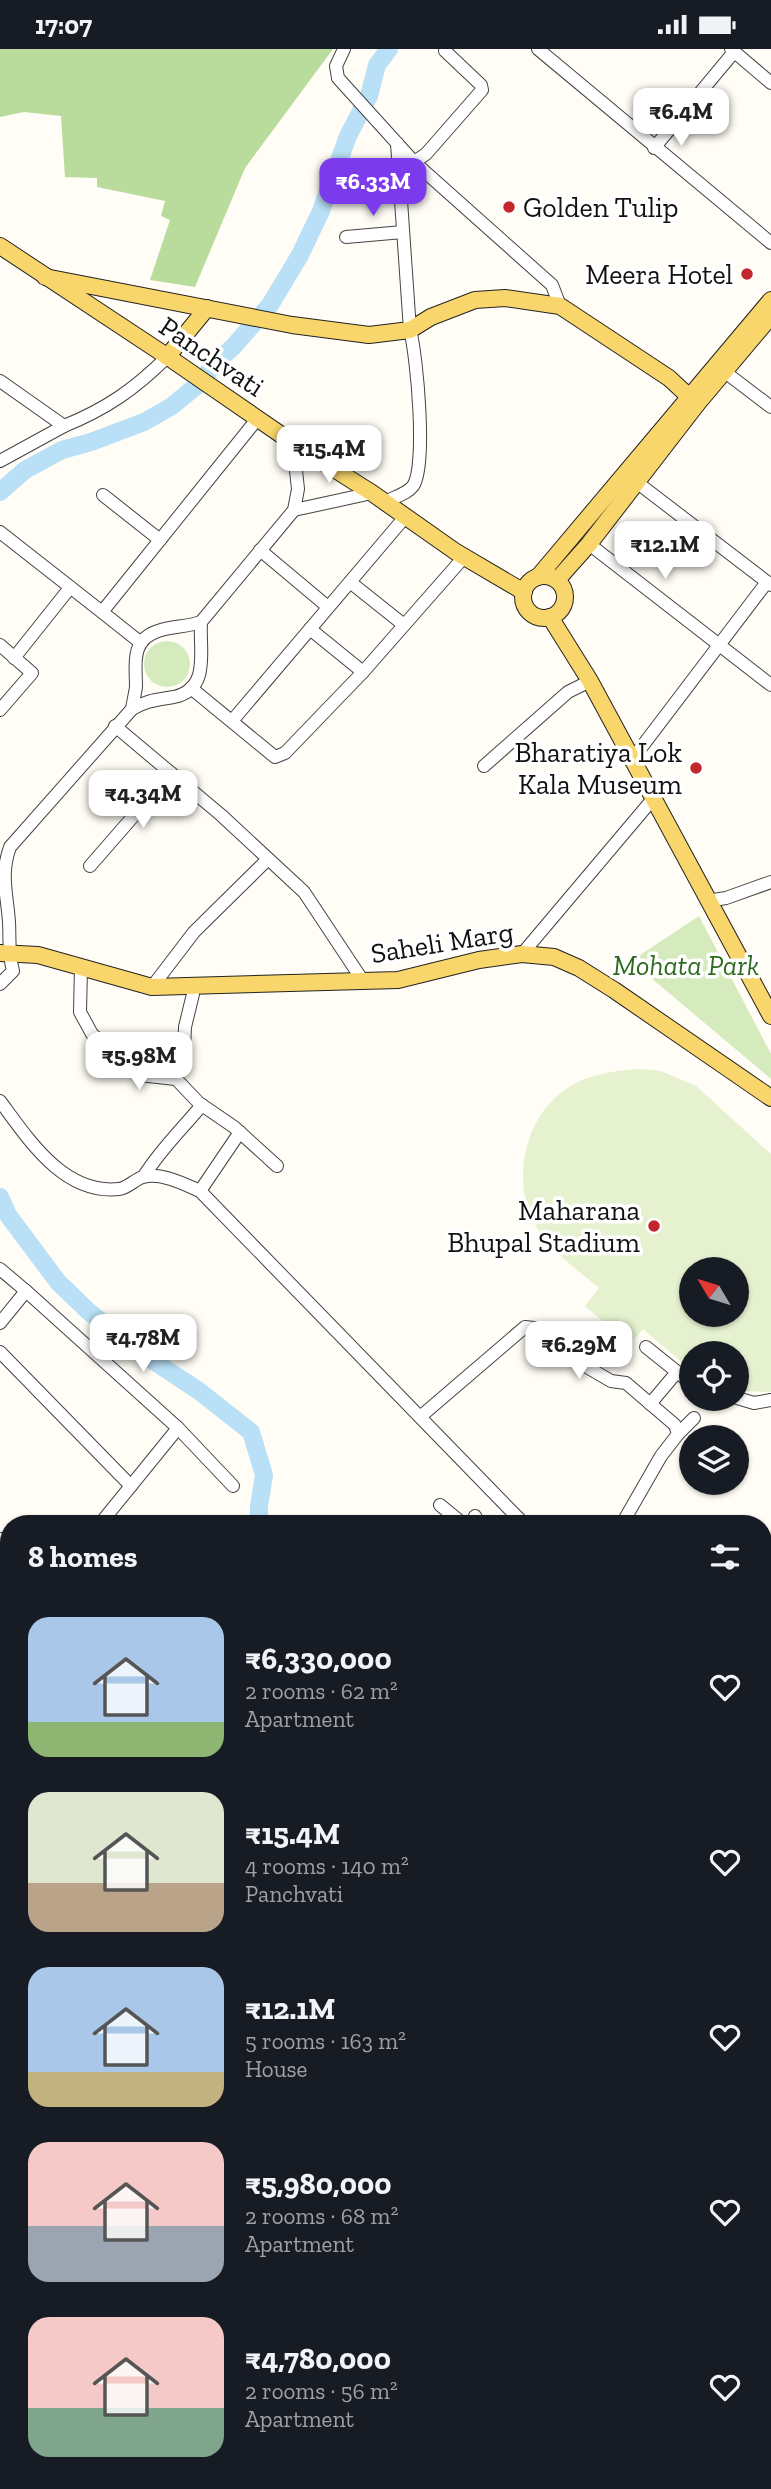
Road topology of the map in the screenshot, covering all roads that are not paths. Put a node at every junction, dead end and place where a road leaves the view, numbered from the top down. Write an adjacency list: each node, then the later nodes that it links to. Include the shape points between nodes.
1 (344, 49): 6 (street, via 335,67 338,78)
2 (538, 49): 7 (street)
3 (732, 50): 5 (street); 7 (street)
4 (445, 51): 8 (street, via 482,90)
5 (771, 83)
6 (397, 143): 8 (street); 9 (street)
7 (654, 148): 11 (street)
8 (414, 162): 15 (street, via 552,285)
9 (403, 232): 10 (street); 18 (street)
10 (346, 237)
11 (771, 243)
12 (0, 246): 13 (main road, Panchvati)
13 (45, 277): 16 (main road); 19 (main road, Panchvati)
14 (771, 300): 22 (main road)
15 (560, 306): 18 (main road, via 505,298 475,300 431,317); 22 (main road, via 662,372)
16 (210, 309): 18 (main road, via 369,335); 19 (main road)
17 (771, 316): 20 (main road)
18 (410, 331): 30 (street, via 419,404 416,479 412,488)
19 (169, 358): 24 (main road, Panchvati); 25 (street, via 118,400)
20 (725, 372): 22 (main road); 23 (street)
21 (0, 381): 25 (street)
22 (693, 400): 28 (main road)
23 (771, 407)
24 (258, 418): 26 (main road, Panchvati); 34 (street)
25 (64, 426): 27 (street)
26 (293, 443): 30 (main road, Panchvati); 31 (street, via 298,489)
27 (0, 461)
28 (631, 478): 35 (main road); 38 (main road); 41 (street)
29 (103, 495): 34 (street)
30 (379, 497): 31 (street); 32 (main road, Panchvati)
31 (294, 510): 36 (street)
32 (405, 516): 37 (main road, Panchvati); 40 (street)
33 (0, 532): 42 (street)
34 (160, 540): 45 (street)
35 (589, 544): 39 (main road); 51 (street)
36 (260, 550): 44 (street); 47 (street)
37 (464, 557): 43 (main road, Panchvati); 48 (street)
38 (538, 577): 39 (main road); 43 (main road)
39 (557, 580): 46 (main road, via 564,590 564,603)
40 (350, 582): 44 (street); 48 (street)
41 (769, 584): 51 (street)
42 (69, 589): 45 (street); 53 (street)
43 (524, 592): 46 (main road, via 530,612)
44 (328, 607): 49 (street)
45 (102, 612): 50 (street)
46 (550, 617): 55 (main road)
47 (201, 622): 50 (street, via 159,630); 57 (street, via 202,669)
48 (404, 625): 54 (street)
49 (310, 629): 54 (street); 60 (street)
50 (141, 643): 58 (street, via 135,652)
51 (720, 644): 56 (street); 62 (street)
52 (0, 645): 53 (street)
53 (14, 657): 59 (street, via 32,673)
54 (363, 672): 60 (street, via 285,753 275,757)
55 (590, 681): 62 (main road); 63 (street, via 568,692)
56 (771, 685)
57 (191, 688): 58 (street, via 182,695 148,700); 60 (street)
58 (132, 709): 61 (street)
59 (0, 711)
60 (232, 721)
61 (115, 726): 64 (street); 67 (street)
62 (631, 761): 65 (main road)
63 (484, 766)
64 (171, 773): 66 (street); 68 (street)
65 (652, 800): 70 (main road); 72 (street)
66 (268, 859): 74 (street, via 304,892); 77 (street, via 194,932)
67 (1, 861): 71 (street, via 9,921)
68 (90, 866)
69 (771, 883): 70 (street)
70 (707, 901): 78 (main road)
71 (4, 953): 73 (main road, Saheli Marg, via 38,955); 75 (street, via 13,971)
72 (522, 954): 74 (main road, Saheli Marg, via 398,980); 80 (main road, Saheli Marg, via 554,957 579,968)
73 (81, 967): 77 (main road, Saheli Marg); 79 (street, via 80,1012 92,1034 139,1075)
74 (363, 981): 76 (main road, Saheli Marg)
75 (0, 984)
76 (192, 986): 77 (main road, Saheli Marg); 79 (street)
77 (152, 987)
78 (771, 1016)
79 (176, 1079): 82 (street)
80 (771, 1098)
81 (0, 1101): 85 (street, via 30,1142 60,1172 87,1187 121,1189)
82 (202, 1105): 83 (street); 85 (street, via 158,1154)
83 (240, 1132): 84 (street); 86 (street)
84 (277, 1166)
85 (144, 1177): 86 (street, via 173,1179)
86 (200, 1191): 96 (street)
87 (0, 1269): 88 (street)
88 (26, 1291): 89 (street); 98 (street)
89 (0, 1323)
90 (646, 1347): 92 (street)
91 (0, 1352): 100 (street)
92 (677, 1372): 95 (street)
93 (771, 1400): 94 (street)
94 (749, 1402)
95 (650, 1404): 96 (street, via 626,1383 611,1381 587,1367 543,1329 525,1327); 99 (street, via 675,1425)
96 (420, 1417): 105 (street)
97 (694, 1418): 99 (street)
98 (178, 1428): 100 (street); 101 (street)
99 (678, 1434): 106 (street)
100 (131, 1486): 103 (street)
101 (233, 1486)
102 (440, 1505): 104 (street)
103 (107, 1515)
104 (452, 1515)
105 (515, 1515)
106 (627, 1515)

